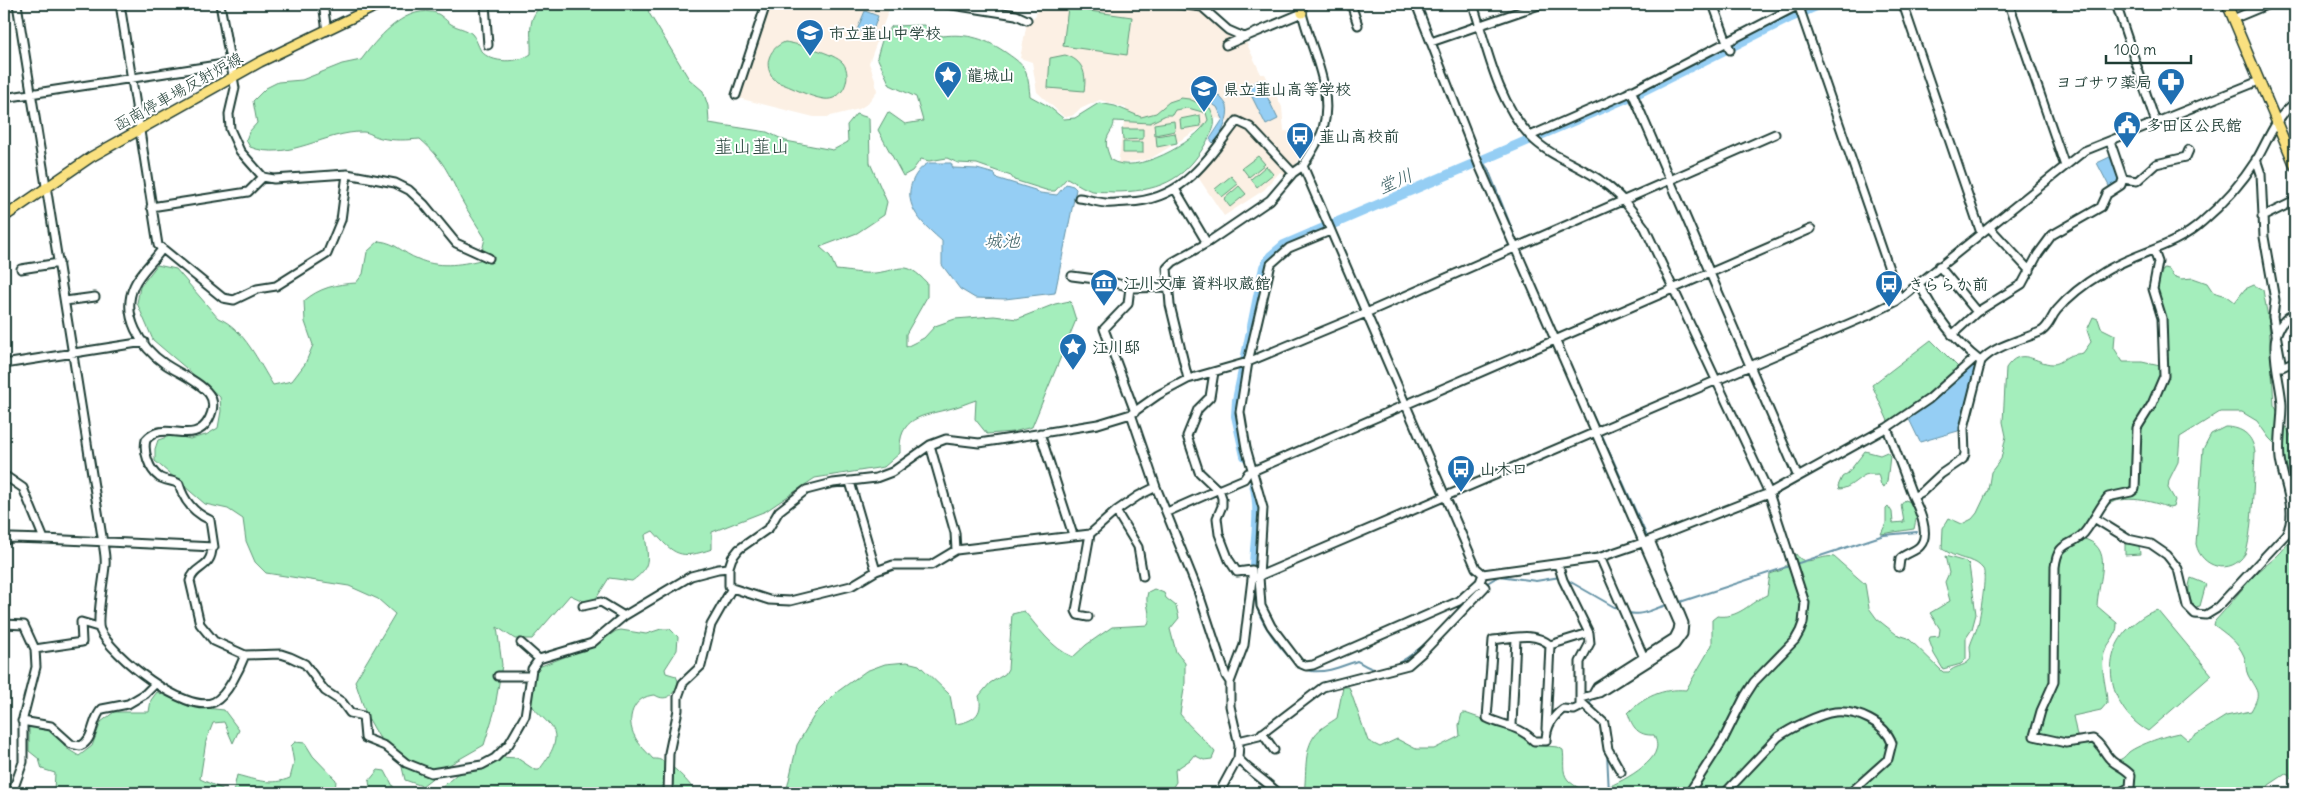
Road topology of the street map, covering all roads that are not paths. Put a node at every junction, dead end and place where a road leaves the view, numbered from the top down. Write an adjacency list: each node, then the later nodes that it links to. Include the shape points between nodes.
1 (18, 4): 39 (street)
2 (120, 4): 36 (street)
3 (220, 4): 34 (street)
4 (323, 4): 27 (street)
5 (384, 4): 21 (street)
6 (485, 4): 32 (street)
7 (766, 4): 40 (street)
8 (946, 4): 24 (street, via 1016,15)
9 (1177, 4): 28 (street, via 1202,7 1228,30)
10 (1351, 4): 25 (street)
11 (1416, 4): 29 (street)
12 (1473, 4): 26 (street)
13 (1542, 4): 26 (street)
14 (1713, 4): 30 (street)
15 (1799, 4): 30 (street); 89 (street)
16 (1903, 4): 72 (street)
17 (2009, 4): 52 (street)
18 (2116, 4): 43 (street)
19 (2227, 4): 23 (main road)
20 (2269, 4): 23 (street)
21 (372, 6): 27 (main road, 函南停車場反射炉線)
22 (1302, 8): 28 (street); 51 (street, via 1308,37 1322,73 1326,116 1319,140)
23 (2233, 19): 37 (main road)
24 (1027, 20)
25 (1358, 25)
26 (1480, 25): 29 (street); 47 (street, via 1506,99)
27 (327, 31): 35 (main road, 函南停車場反射炉線)
28 (1244, 37): 31 (street)
29 (1431, 42): 74 (street)
30 (1727, 43): 33 (street); 38 (street)
31 (1226, 45)
32 (488, 46)
33 (1730, 50)
34 (230, 63): 35 (street); 36 (street)
35 (235, 76): 45 (main road, 函南停車場反射炉線); 56 (street, via 230,129 240,151)
36 (131, 78): 39 (street); 45 (street)
37 (2259, 81): 43 (street); 44 (main road)
38 (1631, 90): 47 (street); 58 (street)
39 (31, 94): 41 (street); 60 (street)
40 (736, 95)
41 (4, 98)
42 (2295, 103): 44 (street)
43 (2156, 123): 48 (street)
44 (2277, 123): 50 (street); 53 (main road)
45 (138, 131): 60 (main road, 函南停車場反射炉線); 66 (street)
46 (1775, 134): 58 (street)
47 (1530, 136): 64 (street, via 1567,163 1604,182)
48 (2110, 141): 52 (street, via 2084,151); 57 (street)
49 (2189, 150): 59 (street, via 2186,157 2156,164)
50 (2256, 159): 67 (street, via 2261,174); 76 (street, via 2202,223)
51 (1303, 166): 54 (street); 71 (street)
52 (2065, 166): 69 (street)
53 (2295, 166)
54 (1293, 173): 61 (street, via 1250,127 1237,121 1206,160); 73 (street, via 1270,200)
55 (347, 174): 56 (street); 75 (street, via 341,220 327,254 276,286 226,300); 77 (street, via 400,185 424,204 456,243)
56 (263, 177): 66 (street, via 248,192)
57 (2123, 179): 59 (street); 62 (street, via 2122,185)
58 (1669, 180): 64 (street); 82 (street)
59 (2137, 181): 62 (street)
60 (46, 187): 68 (main road, 函南停車場反射炉線); 78 (street)
61 (1175, 189): 63 (street, via 1140,202 1106,203); 73 (street)
62 (2114, 191): 81 (street, via 2107,194 2101,207 2052,235)
63 (1079, 198)
64 (1623, 200): 74 (street); 87 (street, via 1645,228)
65 (2295, 201): 67 (street)
66 (151, 207): 75 (street, via 156,239)
67 (2262, 216): 95 (street, via 2274,289 2273,317)
68 (4, 217)
69 (1989, 227): 72 (street); 81 (street)
70 (1811, 229): 82 (street)
71 (1330, 231): 92 (street); 101 (street, via 1289,248 1271,264)
72 (1981, 233): 79 (street)
73 (1207, 243): 86 (street, via 1169,265)
74 (1516, 248): 92 (street); 96 (street)
75 (162, 249): 97 (street, via 137,280 132,294 131,323)
76 (2154, 251): 99 (street, via 2102,273 2058,309 2047,327); 124 (street, via 2158,262 2153,289 2162,318 2164,376 2137,428 2134,489 2108,497)
77 (488, 258)
78 (59, 263): 80 (street); 90 (street)
79 (1939, 266): 84 (street); 91 (street)
80 (21, 269)
81 (2030, 271): 91 (street, via 2019,286)
82 (1710, 272): 87 (street); 103 (street)
83 (1072, 276): 85 (street)
84 (1919, 283): 89 (street); 94 (street)
85 (1130, 287): 86 (street); 108 (street, via 1128,304 1104,329)
86 (1168, 287): 105 (street)
87 (1674, 288): 96 (street); 106 (street)
88 (95, 297): 90 (street)
89 (1899, 298): 103 (street, via 1867,316)
90 (65, 301): 98 (street)
91 (1977, 312): 94 (street)
92 (1366, 313): 101 (street); 107 (street)
93 (2295, 314): 95 (street, via 2282,322)
94 (1952, 335): 99 (street)
95 (2277, 336): 100 (street, via 2282,367); 124 (street, via 2276,366 2282,404 2279,452 2292,509 2291,524 2216,609 2206,615 2195,614 2187,606 2178,569 2167,555 2151,544 2128,539)
96 (1555, 340): 107 (street); 110 (street)
97 (144, 342): 98 (street); 132 (street, via 160,360 208,393 212,402 211,414 200,430 189,434 164,430 155,432 150,434 144,446 155,473 178,484 185,500 210,520)
98 (73, 353): 102 (street); 130 (street)
99 (1978, 360): 109 (street); 121 (street, via 1964,428 1963,459)
100 (2295, 361)
101 (1248, 362): 104 (street); 113 (street, via 1240,412)
102 (4, 364)
103 (1750, 367): 106 (street); 115 (street)
104 (1214, 372): 105 (street); 118 (street, via 1210,397 1198,409 1187,434 1199,472)
105 (1188, 379): 108 (street)
106 (1718, 380): 110 (street); 119 (street)
107 (1405, 404): 113 (street); 120 (street)
108 (1133, 413): 111 (street, via 1098,424); 117 (street)
109 (1887, 428): 115 (street); 121 (street)
110 (1595, 432): 120 (street); 131 (street)
111 (1040, 433): 112 (street, via 979,443 946,439); 126 (street)
112 (930, 445): 116 (street, via 892,472); 133 (street, via 955,533)
113 (1251, 471): 118 (street, via 1244,479); 141 (street, via 1264,517)
114 (4, 475): 127 (street, via 23,488)
115 (1798, 477): 119 (street)
116 (850, 482): 137 (street, via 806,490 779,511 769,528 739,549); 138 (street)
117 (1156, 487): 122 (street); 123 (street)
118 (1218, 490): 123 (street); 141 (street, via 1222,498 1219,534 1234,570 1252,570)
119 (1769, 493): 128 (street); 175 (street, via 1805,604 1803,623 1795,640 1754,682)
120 (1445, 496): 139 (street, via 1476,568); 141 (street)
121 (1913, 497): 136 (street, via 1922,520 1923,541 1900,558)
122 (1116, 511): 125 (street); 140 (street, via 1138,547)
123 (1167, 512): 160 (street)
124 (2094, 518): 178 (street, via 2082,534 2063,546 2056,560 2054,682 2034,736 2066,743 2094,739 2099,742 2111,760 2131,775 2130,787)
125 (1090, 534): 126 (street); 146 (street, via 1076,611 1078,615)
126 (1073, 535): 133 (street)
127 (44, 539): 129 (street, via 11,538); 130 (street)
128 (1650, 540): 131 (street); 148 (street)
129 (4, 541)
130 (103, 543): 132 (street); 149 (street, via 106,563)
131 (1642, 543): 134 (street); 148 (street)
132 (212, 547): 155 (street, via 209,562 190,581 198,619 214,641)
133 (956, 550): 138 (street, via 931,565 893,566)
134 (1600, 557): 135 (street); 157 (street)
135 (1558, 564): 139 (street); 150 (street)
136 (1899, 567)
137 (729, 568): 143 (street); 145 (street, via 691,576)
138 (876, 571): 143 (street, via 851,586 790,601 769,600)
139 (1482, 574): 142 (street)
140 (1143, 576)
141 (1256, 578): 142 (street, via 1264,614 1294,658 1306,666 1459,601); 160 (street, via 1244,645)
142 (1480, 582): 166 (street, via 1485,587 1408,665 1323,687)
143 (732, 588): 172 (street, via 711,625 701,666 683,683 678,697 669,753)
144 (583, 606): 145 (street, via 601,602)
145 (624, 616): 156 (street, via 592,643)
146 (1088, 617)
147 (4, 624): 154 (street, via 24,625)
148 (1681, 625): 157 (street, via 1680,640)
149 (98, 627): 154 (street, via 81,622 82,642); 161 (street, via 110,647)
150 (1589, 633): 153 (street); 162 (street, via 1590,643 1580,662)
151 (1516, 638): 153 (street, via 1532,635); 164 (street); 164 (street, via 1493,640 1487,718)
152 (522, 643): 156 (street)
153 (1550, 645): 165 (street)
154 (35, 649): 163 (street, via 35,672)
155 (245, 655): 159 (street, via 281,654 305,664 331,697 342,702 350,713 363,716 365,738 385,746 406,763 431,773 474,767 495,758 509,744 525,716); 161 (street, via 231,683 214,702 196,702)
156 (539, 659): 159 (street)
157 (1645, 660): 162 (street, via 1599,693)
158 (498, 676): 159 (street)
159 (531, 676)
160 (1230, 682): 167 (street, via 1230,706)
161 (154, 685): 163 (street, via 128,704 102,709 96,716 89,738 80,746 71,744 51,726)
162 (1581, 700): 165 (street, via 1577,709 1564,709 1558,713); 170 (street, via 1605,726 1608,749)
163 (22, 721): 171 (street, via 23,762)
164 (1512, 725): 165 (street, via 1534,741 1546,741)
165 (1546, 730)
166 (1262, 734): 167 (street); 168 (street)
167 (1238, 741): 169 (street)
168 (1274, 750)
169 (1238, 758): 173 (street); 174 (street)
170 (1621, 772)
171 (12, 793)
172 (668, 793)
173 (1219, 793)
174 (1278, 793)
175 (1690, 793)
176 (1725, 793): 177 (street, via 1778,737 1835,712 1850,713 1880,725 1892,743 1888,759)
177 (1850, 793)
178 (2119, 793)

